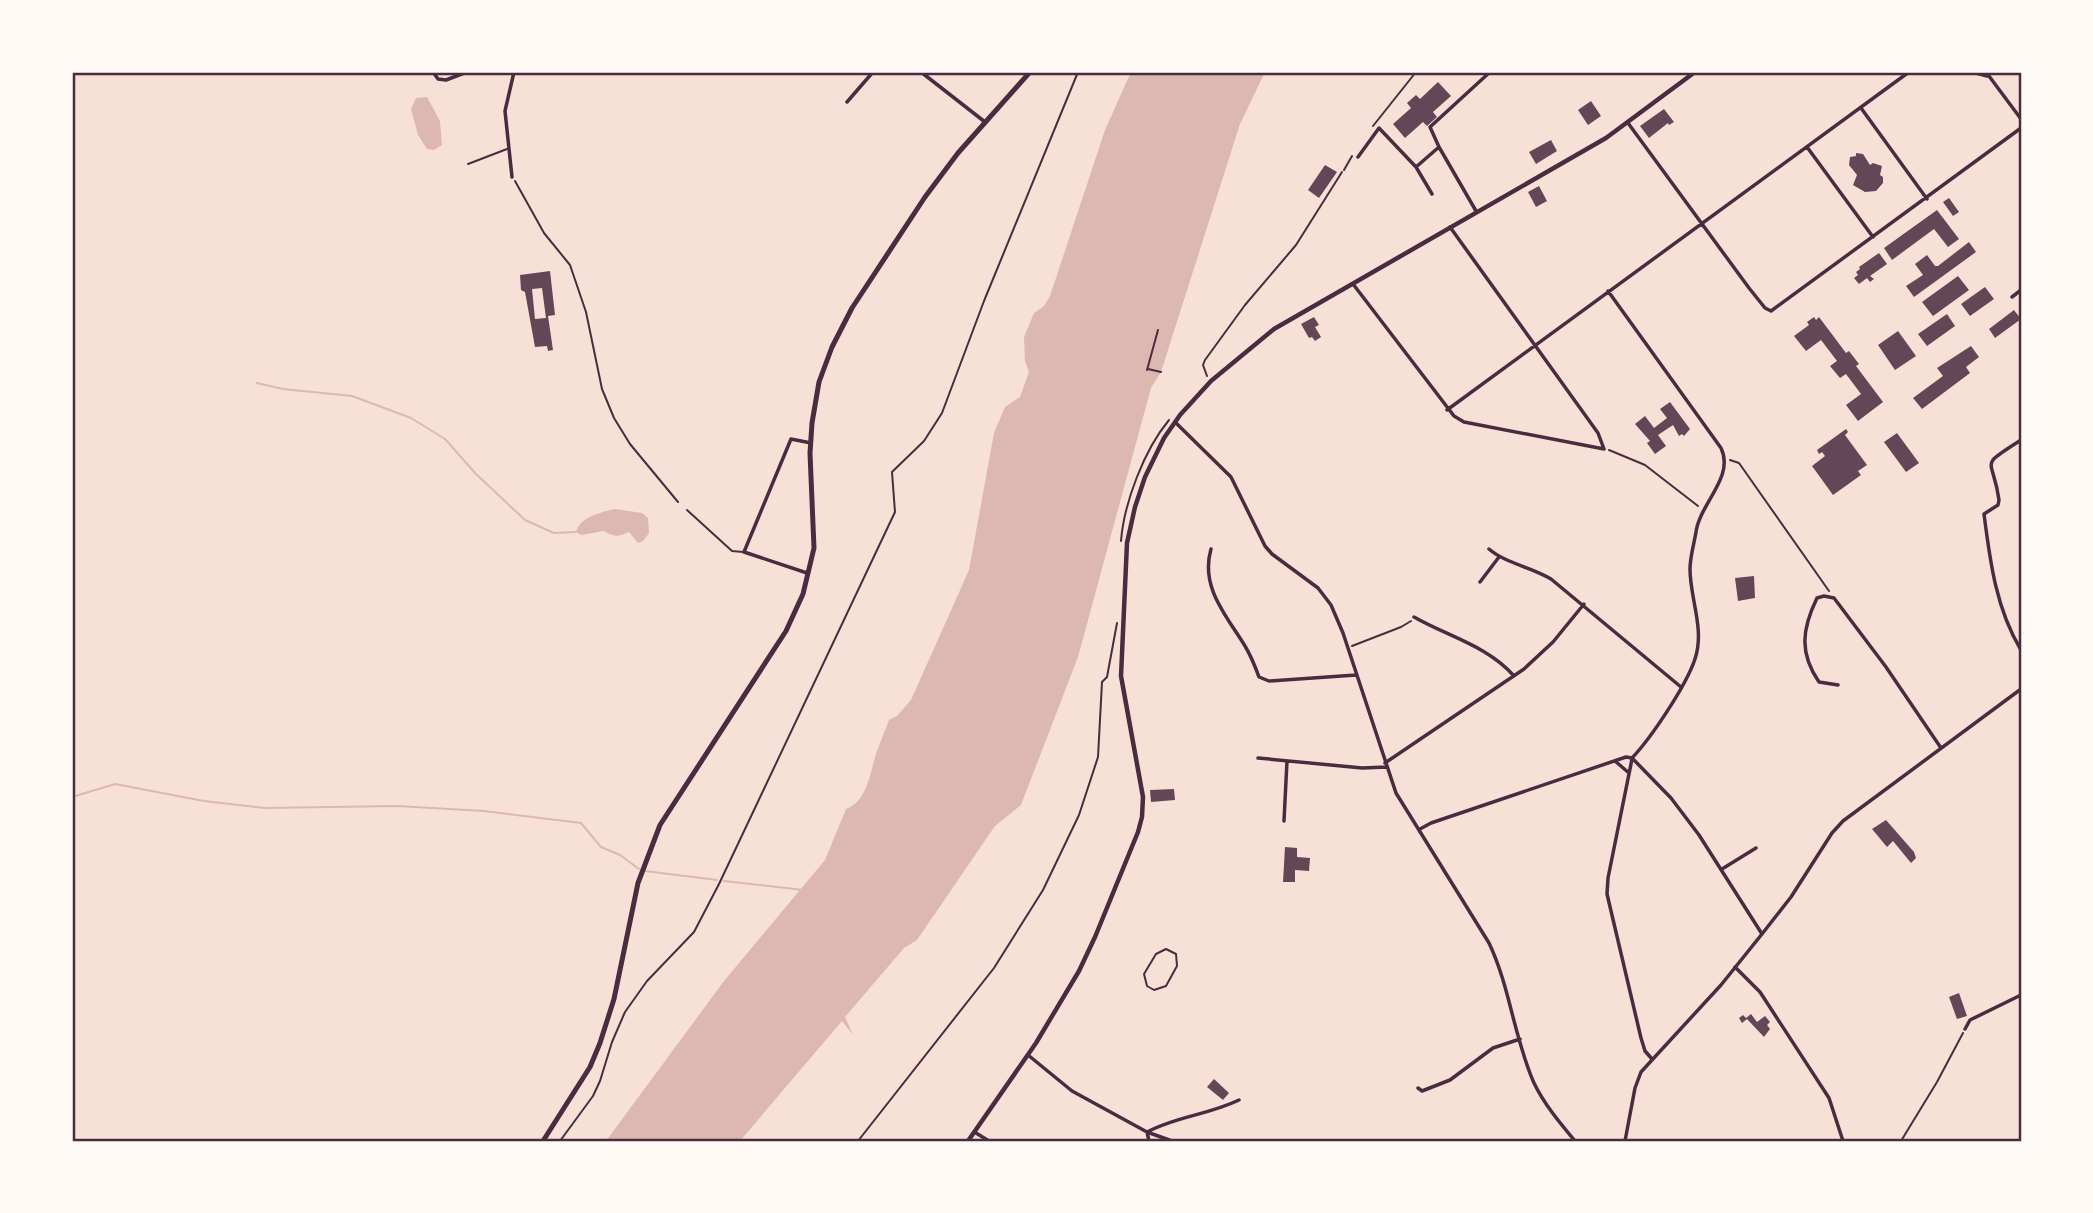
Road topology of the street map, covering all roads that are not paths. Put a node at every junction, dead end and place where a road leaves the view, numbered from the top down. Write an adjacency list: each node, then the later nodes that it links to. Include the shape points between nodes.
1 (433, 72): 2 (street, via 446,80)
2 (467, 72)
3 (514, 72): 21 (street, via 505,111)
4 (873, 72): 13 (street)
5 (921, 72): 16 (street)
6 (1030, 72): 16 (main road)
7 (1490, 72): 19 (street, via 1430,127)
8 (1695, 72): 17 (main road)
9 (1909, 72): 14 (street)
10 (1972, 72): 12 (street)
11 (1986, 72): 12 (street)
12 (1989, 77): 15 (street)
13 (847, 102)
14 (1861, 108): 20 (street); 28 (street)
15 (2021, 119)
16 (985, 122): 42 (main road, via 925,197 839,333 819,382)
17 (1628, 123): 29 (main road); 30 (street)
18 (2021, 128): 28 (street)
19 (1439, 147): 24 (street); 29 (street)
20 (1807, 147): 30 (street); 32 (street)
21 (508, 149): 23 (lane); 26 (street)
22 (1358, 157): 24 (street, via 1379,128)
23 (468, 164)
24 (1416, 167): 27 (street)
25 (1342, 172): 38 (lane, via 1296,245 1205,360)
26 (512, 177)
27 (1432, 194)
28 (1927, 199): 32 (street)
29 (1476, 211): 31 (main road)
30 (1701, 224): 32 (street, via 1771,311); 35 (street)
31 (1450, 227): 33 (main road); 37 (street)
32 (1873, 237)
33 (1353, 284): 39 (street); 40 (main road, via 1269,333 1211,381)
34 (2021, 290): 36 (street)
35 (1608, 291): 37 (street); 56 (street, via 1726,458 1722,477 1696,526 1690,568 1698,640 1695,659)
36 (2012, 297)
37 (1535, 345): 39 (street); 39 (street, via 1598,433 1604,449 1464,422)
38 (1207, 376)
39 (1447, 410)
40 (1175, 422): 53 (street, via 1231,477 1265,546 1326,597); 74 (main road, via 1145,477 1127,543 1121,676 1141,784 1142,817 1089,951)
41 (2021, 440): 52 (street, via 1992,458 1989,465 1999,500 1984,514 2001,606)
42 (811, 443): 46 (street, via 791,439); 48 (main road, via 815,527)
43 (687, 510): 46 (lane, via 732,551)
44 (1211, 549): 53 (street, via 1208,561 1213,596 1259,677 1269,681)
45 (1489, 549): 47 (street)
46 (744, 552): 48 (street)
47 (1499, 557): 49 (street); 50 (street, via 1539,571)
48 (809, 574): 80 (main road, via 786,631 660,825 640,875 600,1043)
49 (1480, 582)
50 (1584, 604): 54 (street, via 1541,655); 56 (street)
51 (1414, 617): 54 (street, via 1482,651)
52 (2021, 650)
53 (1356, 675): 63 (street)
54 (1514, 676): 63 (street)
55 (1838, 685): 58 (street, via 1819,682 1810,668 1804,642 1808,617 1817,598 1824,596 1834,598)
56 (1681, 687): 60 (street)
57 (2021, 689): 58 (street)
58 (1941, 748): 69 (street, via 1843,821)
59 (1258, 758): 61 (street)
60 (1632, 758): 62 (street); 64 (street); 68 (street, via 1671,798)
61 (1287, 761): 63 (street, via 1362,768); 65 (street)
62 (1615, 761): 64 (street); 66 (street)
63 (1386, 765): 66 (street, via 1396,793)
64 (1629, 773): 75 (street, via 1606,894 1640,1038)
65 (1284, 821)
66 (1420, 829): 73 (street, via 1494,952)
67 (1756, 848): 68 (street)
68 (1722, 869): 69 (street)
69 (1762, 934): 70 (street)
70 (1735, 967): 75 (street); 87 (street, via 1760,992 1829,1098)
71 (2021, 995): 72 (street, via 1970,1020)
72 (1965, 1029)
73 (1520, 1039): 76 (street, via 1493,1048 1450,1080 1422,1091); 85 (street, via 1535,1084)
74 (1028, 1054): 78 (street, via 1072,1091); 79 (main road)
75 (1652, 1059): 86 (street, via 1638,1080)
76 (1418, 1088)
77 (1239, 1100): 78 (street)
78 (1147, 1132): 83 (street); 84 (street)
79 (976, 1133): 81 (main road); 82 (street)
80 (543, 1141)
81 (968, 1141)
82 (989, 1141)
83 (1149, 1141)
84 (1172, 1141)
85 (1575, 1141)
86 (1625, 1141)
87 (1843, 1141)

